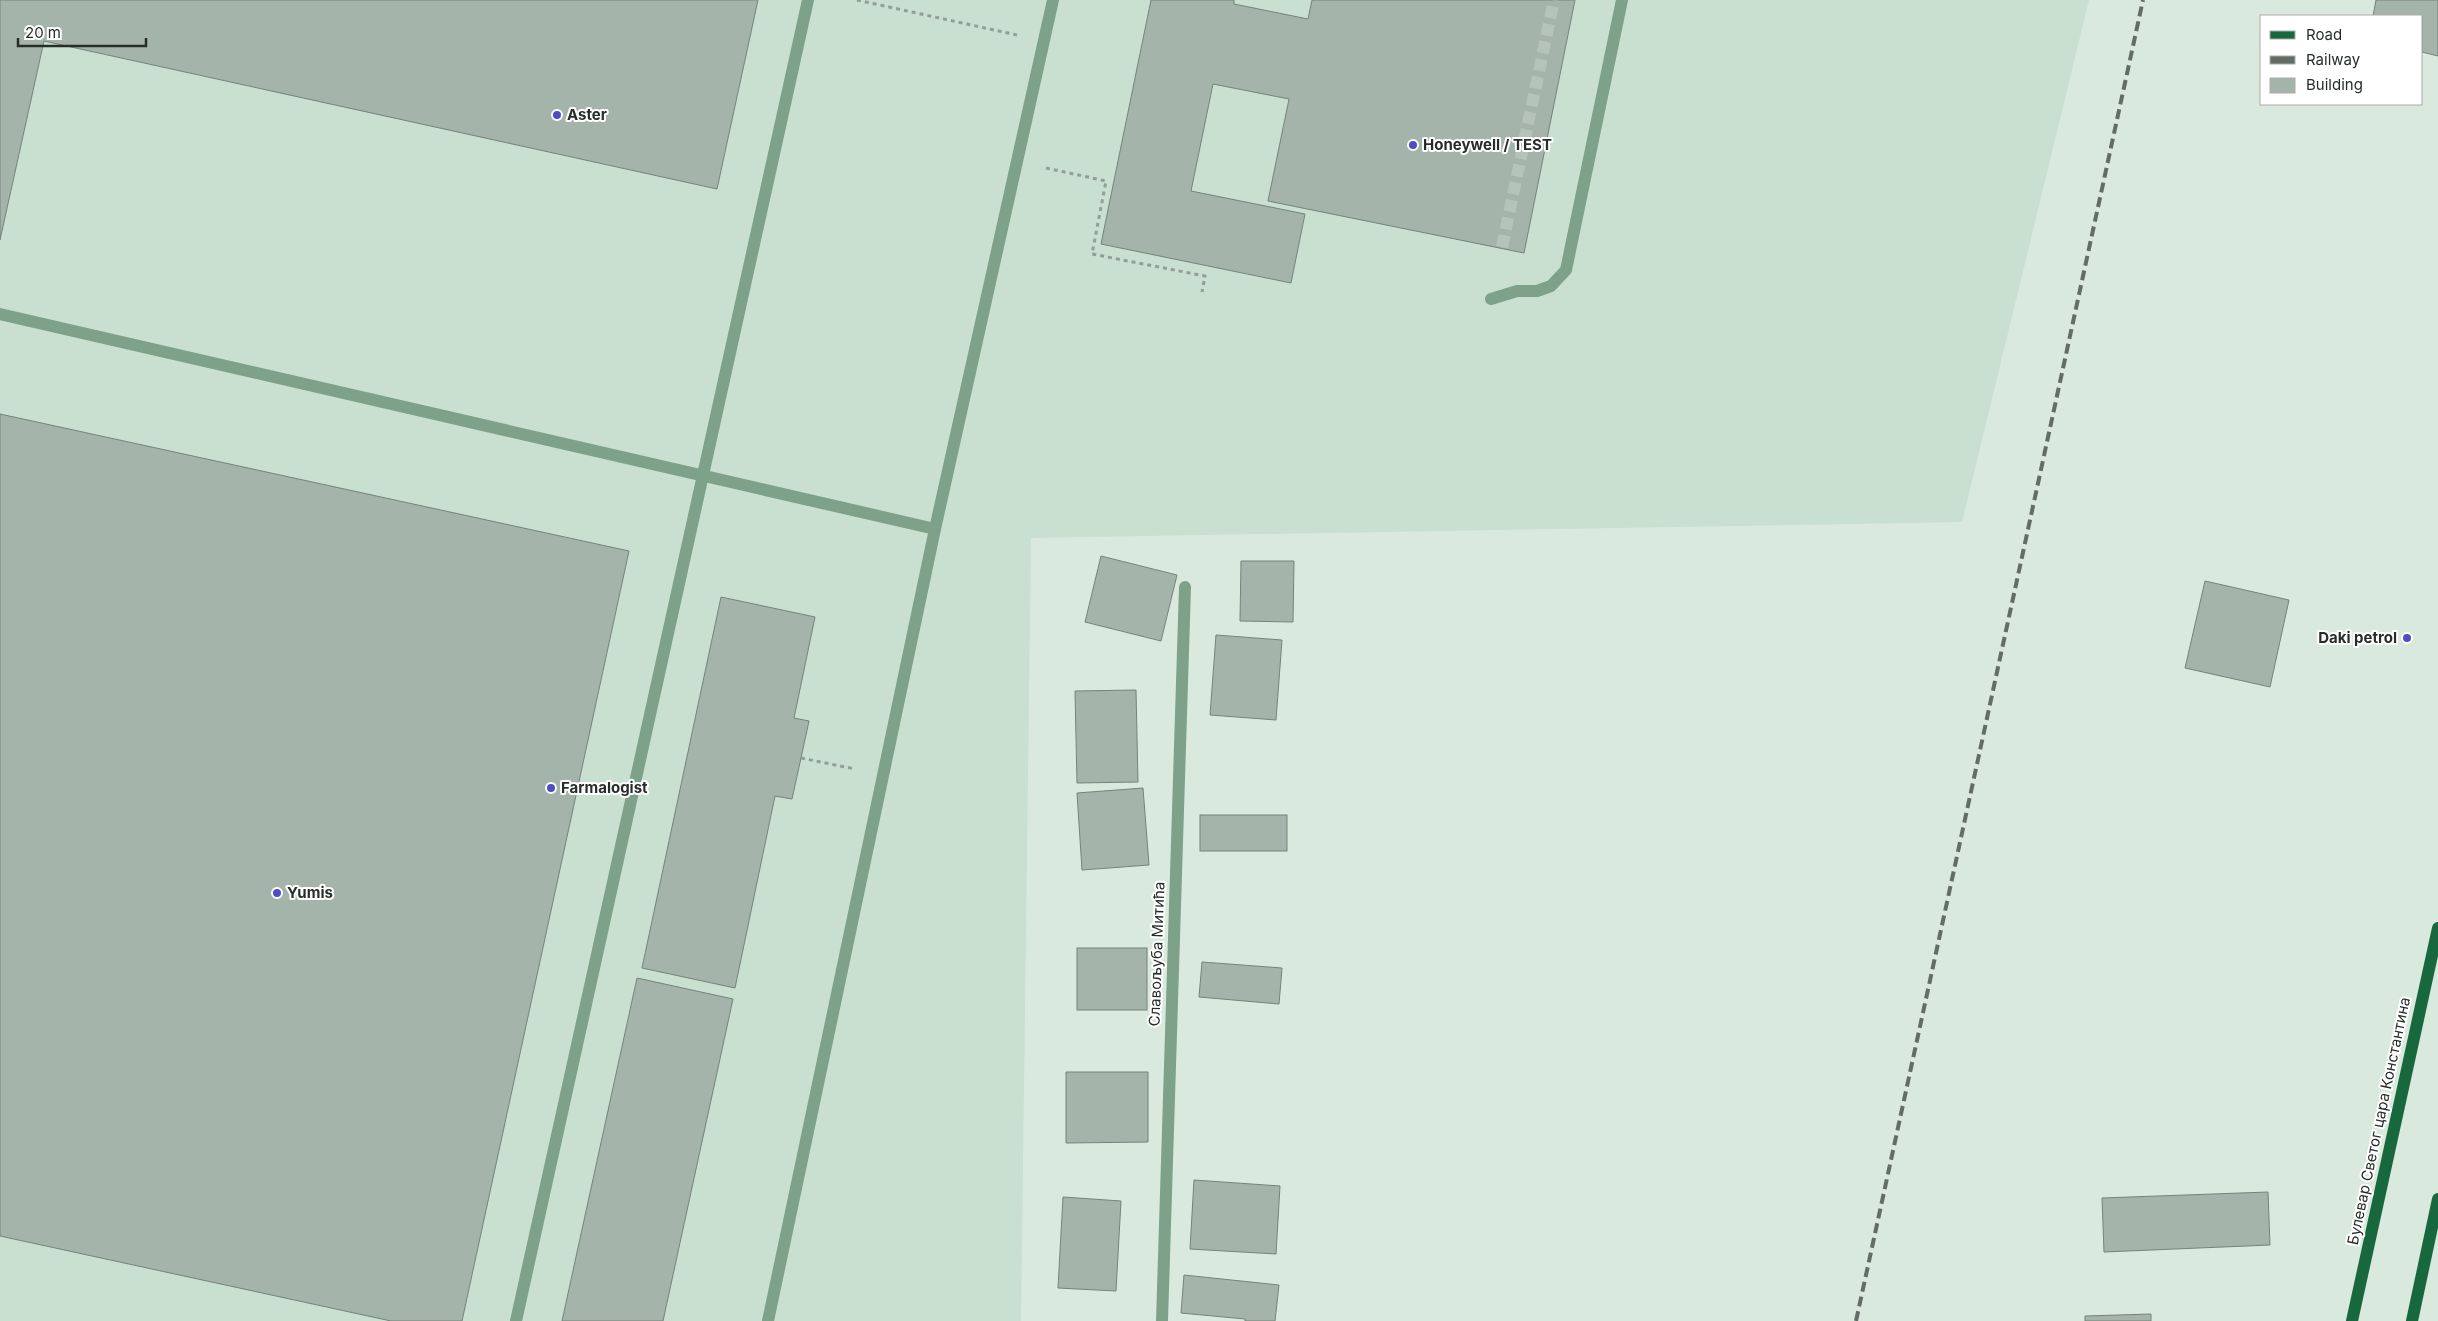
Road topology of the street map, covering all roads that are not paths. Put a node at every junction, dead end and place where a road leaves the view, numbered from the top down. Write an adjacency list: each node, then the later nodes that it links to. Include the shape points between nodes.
1 (808, 0): 6 (street)
2 (1053, 0): 7 (street)
3 (1622, 0): 4 (street, via 1566,270 1551,286)
4 (1491, 299)
5 (0, 314): 6 (street)
6 (703, 475): 7 (street); 11 (street)
7 (935, 529): 12 (street)
8 (1185, 587): 13 (street, Славољуба Митића)
9 (2438, 928): 14 (main road, Булевар Светог цара Константина)
10 (2438, 1199): 15 (main road)
11 (516, 1321)
12 (768, 1321)
13 (1162, 1321)
14 (2352, 1321)
15 (2412, 1321)

